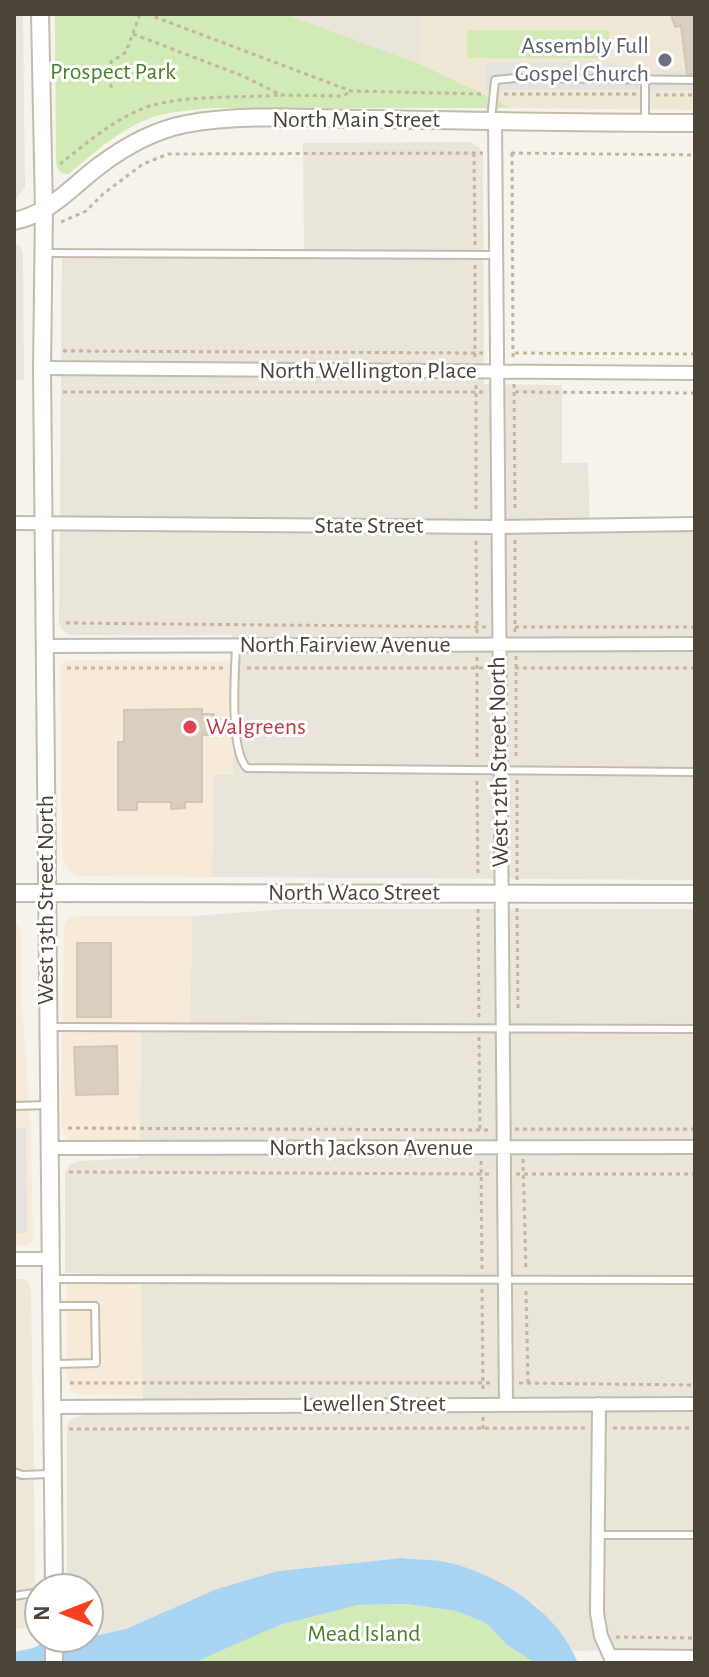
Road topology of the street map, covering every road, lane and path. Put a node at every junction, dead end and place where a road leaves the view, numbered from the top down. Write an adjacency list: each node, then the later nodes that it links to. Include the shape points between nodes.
1 (40, 14): 18 (street, West 13th Street North)
2 (140, 14): 4 (path)
3 (147, 14): 8 (path)
4 (133, 34): 7 (path, via 126,52 111,62); 8 (path, via 281,95 343,96)
5 (645, 79): 6 (lane); 9 (lane, via 495,80); 10 (lane)
6 (695, 80)
7 (111, 88)
8 (351, 91): 9 (path)
9 (492, 94): 10 (path); 12 (lane)
10 (645, 94): 11 (path); 13 (lane)
11 (695, 95)
12 (493, 121): 13 (street, North Main Street); 16 (street, West 12th Street North); 18 (street, North Main Street, via 185,124 154,134 99,165)
13 (645, 123): 14 (street, North Main Street)
14 (695, 123)
15 (474, 153): 16 (path); 20 (path, via 168,154 143,164 86,211); 22 (path)
16 (495, 153): 17 (path); 23 (street, West 12th Street North)
17 (695, 155)
18 (44, 211): 19 (street); 21 (street, West 13th Street North)
19 (14, 221)
20 (61, 222)
21 (43, 253): 22 (lane); 28 (street, West 13th Street North)
22 (475, 255): 23 (lane); 25 (path)
23 (495, 255): 26 (street, West 12th Street North)
24 (63, 351): 25 (path)
25 (475, 353): 26 (path); 29 (path)
26 (496, 353): 27 (path); 30 (street, West 12th Street North)
27 (695, 354)
28 (42, 368): 29 (street, North Wellington Place); 37 (street, West 13th Street North)
29 (476, 371): 30 (street, North Wellington Place); 33 (path)
30 (496, 371): 31 (street, North Wellington Place); 34 (street, West 12th Street North)
31 (695, 373)
32 (63, 392): 33 (path)
33 (476, 392): 34 (path); 39 (path)
34 (496, 392): 35 (path); 40 (street, West 12th Street North)
35 (695, 393)
36 (14, 523): 37 (street)
37 (43, 523): 39 (street, State Street); 49 (street, West 13th Street North)
38 (695, 524): 40 (street, State Street)
39 (476, 527): 40 (street, State Street); 42 (path)
40 (497, 527): 43 (street, West 12th Street North)
41 (66, 623): 42 (path)
42 (477, 627): 43 (path); 45 (path)
43 (498, 627): 44 (path); 46 (street, West 12th Street North)
44 (695, 627)
45 (477, 644): 46 (street, North Fairview Avenue); 48 (street, North Fairview Avenue); 52 (path)
46 (498, 644): 47 (street, North Fairview Avenue); 53 (street, West 12th Street North)
47 (695, 644)
48 (236, 645): 49 (street, North Fairview Avenue); 51 (lane)
49 (44, 646): 59 (street, West 13th Street North)
50 (67, 668): 51 (path)
51 (235, 668): 52 (path); 55 (lane, via 240,760 247,768)
52 (477, 668): 53 (path); 55 (path)
53 (498, 668): 54 (path); 56 (street, West 12th Street North)
54 (695, 668)
55 (477, 772): 56 (lane); 60 (path)
56 (499, 772): 57 (lane); 61 (street, West 12th Street North)
57 (695, 772)
58 (14, 893): 59 (street, North Waco Street)
59 (46, 893): 60 (street, North Waco Street); 63 (street, West 13th Street North)
60 (478, 894): 61 (street, North Waco Street); 64 (path)
61 (500, 894): 62 (street, North Waco Street); 65 (street, West 12th Street North)
62 (695, 894)
63 (47, 1027): 64 (lane); 67 (street, West 13th Street North)
64 (479, 1028): 65 (lane); 72 (path)
65 (502, 1028): 66 (lane); 70 (street, West 12th Street North)
66 (695, 1029)
67 (48, 1105): 68 (lane); 76 (street, West 13th Street North)
68 (14, 1106)
69 (68, 1128): 72 (path)
70 (503, 1129): 71 (path); 72 (path); 74 (street, West 12th Street North)
71 (695, 1129)
72 (480, 1130): 73 (path)
73 (481, 1147): 74 (street, North Jackson Avenue); 76 (street, North Jackson Avenue); 78 (path)
74 (503, 1147): 75 (street, North Jackson Avenue); 79 (street, West 12th Street North)
75 (695, 1147)
76 (48, 1148): 82 (street, West 13th Street North)
77 (69, 1172): 78 (path)
78 (481, 1174): 79 (path); 84 (path)
79 (504, 1174): 80 (path); 85 (street, West 12th Street North)
80 (695, 1174)
81 (14, 1259): 82 (street)
82 (49, 1259): 83 (street, West 13th Street North)
83 (49, 1279): 84 (lane); 87 (street, West 13th Street North)
84 (482, 1279): 85 (lane); 90 (path)
85 (505, 1279): 86 (lane); 91 (street, West 12th Street North)
86 (695, 1280)
87 (50, 1306): 88 (street, West 13th Street North); 88 (lane, via 95,1306 96,1363)
88 (51, 1364): 97 (street, West 13th Street North)
89 (70, 1383): 90 (path)
90 (483, 1383): 91 (path); 93 (path)
91 (506, 1383): 92 (path); 94 (street, West 12th Street North)
92 (695, 1385)
93 (483, 1404): 94 (street, Lewellen Street); 97 (street, Lewellen Street); 101 (path)
94 (506, 1404): 95 (street, Lewellen Street)
95 (599, 1404): 96 (street, Lewellen Street); 98 (street)
96 (695, 1404)
97 (53, 1407): 103 (street, West 13th Street North)
98 (599, 1428): 99 (path); 101 (path); 104 (street)
99 (695, 1428)
100 (69, 1429): 101 (path)
101 (483, 1429)
102 (14, 1472): 103 (lane)
103 (53, 1473): 106 (street, West 13th Street North)
104 (597, 1535): 105 (lane); 110 (street, via 597,1613)
105 (695, 1535)
106 (54, 1573)
107 (616, 1637): 108 (path)
108 (695, 1638)
109 (695, 1657): 110 (street)
110 (612, 1660)

